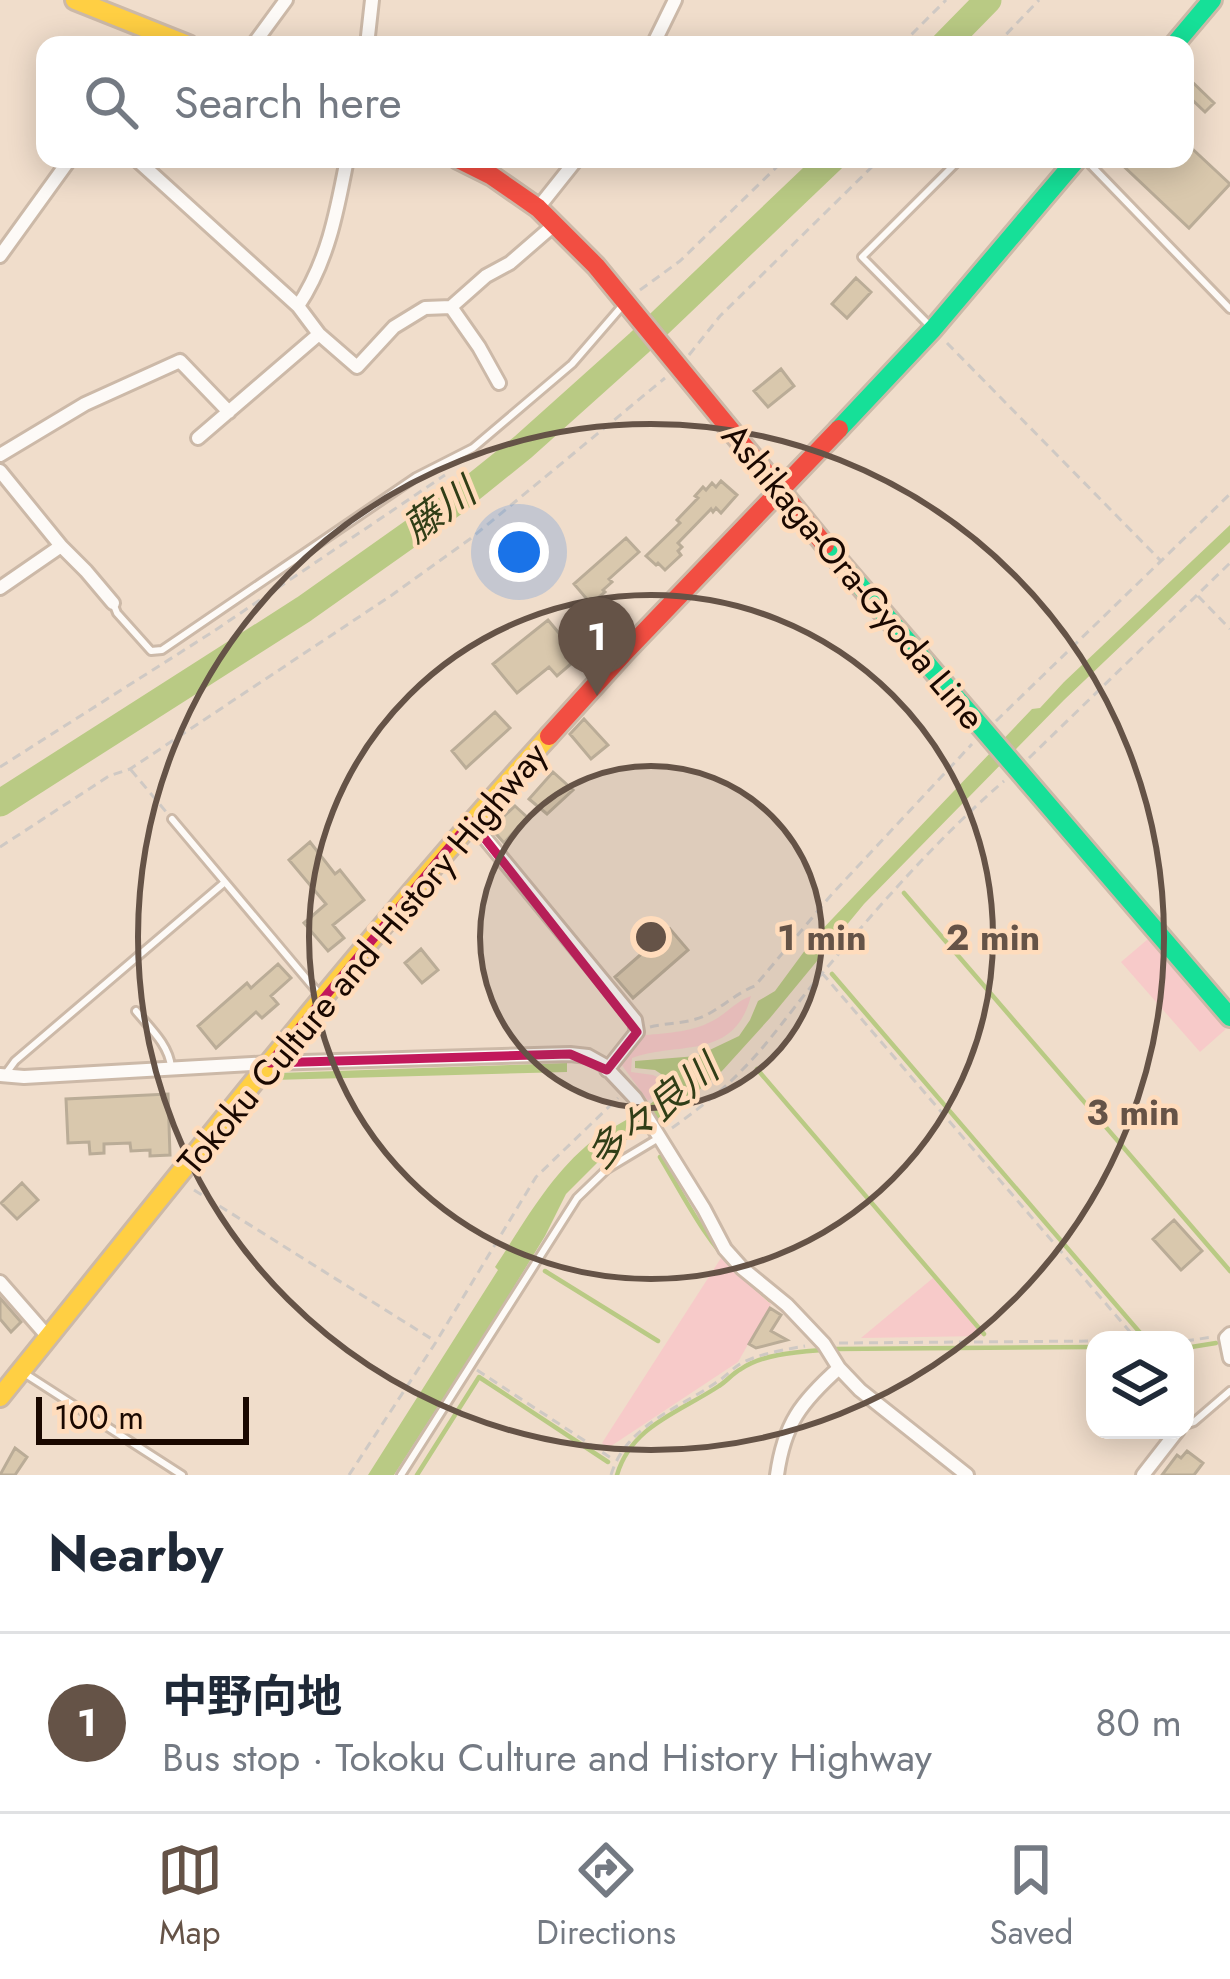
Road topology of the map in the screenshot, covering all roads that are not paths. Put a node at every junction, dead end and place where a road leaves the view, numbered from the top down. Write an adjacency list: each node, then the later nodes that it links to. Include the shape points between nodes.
1 (286, 0): 7 (street)
2 (372, 0): 8 (street)
3 (675, 0): 9 (street)
4 (1212, 0): 10 (main road)
5 (81, 1): 6 (main road)
6 (147, 36)
7 (260, 36)
8 (368, 36)
9 (657, 36)
10 (1182, 36)
11 (64, 168): 21 (street)
12 (146, 168): 23 (street)
13 (344, 168): 23 (street, via 332,234)
14 (476, 168): 19 (main road, Ashikaga-Ora-Gyoda Line)
15 (571, 168): 19 (street)
16 (951, 168): 26 (lane, via 862,257)
17 (1073, 168): 26 (main road, Tokoku Culture and History Highway)
18 (1090, 168): 25 (lane)
19 (538, 208): 20 (main road, Ashikaga-Ora-Gyoda Line)
20 (555, 224): 22 (main road, Ashikaga-Ora-Gyoda Line); 24 (street)
21 (0, 256)
22 (631, 301): 33 (main road, Ashikaga-Ora-Gyoda Line); 36 (lane, via 572,364 472,448 416,477 156,652)
23 (298, 306): 27 (street)
24 (451, 307): 27 (street, via 425,308 394,327 357,367); 28 (street)
25 (1230, 309)
26 (933, 328): 33 (main road, Tokoku Culture and History Highway)
27 (319, 334): 29 (street)
28 (499, 383)
29 (229, 412): 30 (street); 31 (street, via 180,361)
30 (198, 438)
31 (0, 455)
32 (0, 471): 34 (street)
33 (780, 492): 38 (main road, Tokoku Culture and History Highway); 42 (main road, Ashikaga-Ora-Gyoda Line)
34 (61, 546): 35 (street); 36 (street)
35 (0, 588)
36 (112, 603)
37 (172, 819): 39 (lane)
38 (471, 821): 40 (main road, Tokoku Culture and History Highway); 45 (street, via 635,1020 637,1032)
39 (225, 882): 40 (lane); 46 (lane)
40 (322, 998): 43 (main road, Tokoku Culture and History Highway)
41 (136, 1011): 44 (lane)
42 (1230, 1017)
43 (270, 1063): 44 (street); 45 (street, via 570,1054); 50 (main road, Tokoku Culture and History Highway)
44 (171, 1067): 46 (street, via 24,1077)
45 (607, 1070): 47 (street)
46 (4, 1071)
47 (658, 1135): 52 (street, via 725,1249 787,1305); 59 (lane, via 578,1198)
48 (0, 1282): 50 (street)
49 (1228, 1334): 51 (street)
50 (49, 1337): 53 (main road, Tokoku Culture and History Highway)
51 (1230, 1358)
52 (839, 1369): 60 (street, via 788,1425); 61 (street)
53 (21, 1371): 55 (main road, Tokoku Culture and History Highway); 58 (lane)
54 (1230, 1391): 56 (lane)
55 (0, 1397)
56 (1194, 1422)
57 (1172, 1439): 62 (street)
58 (182, 1475)
59 (401, 1475)
60 (777, 1475)
61 (967, 1475)
62 (1143, 1475)

